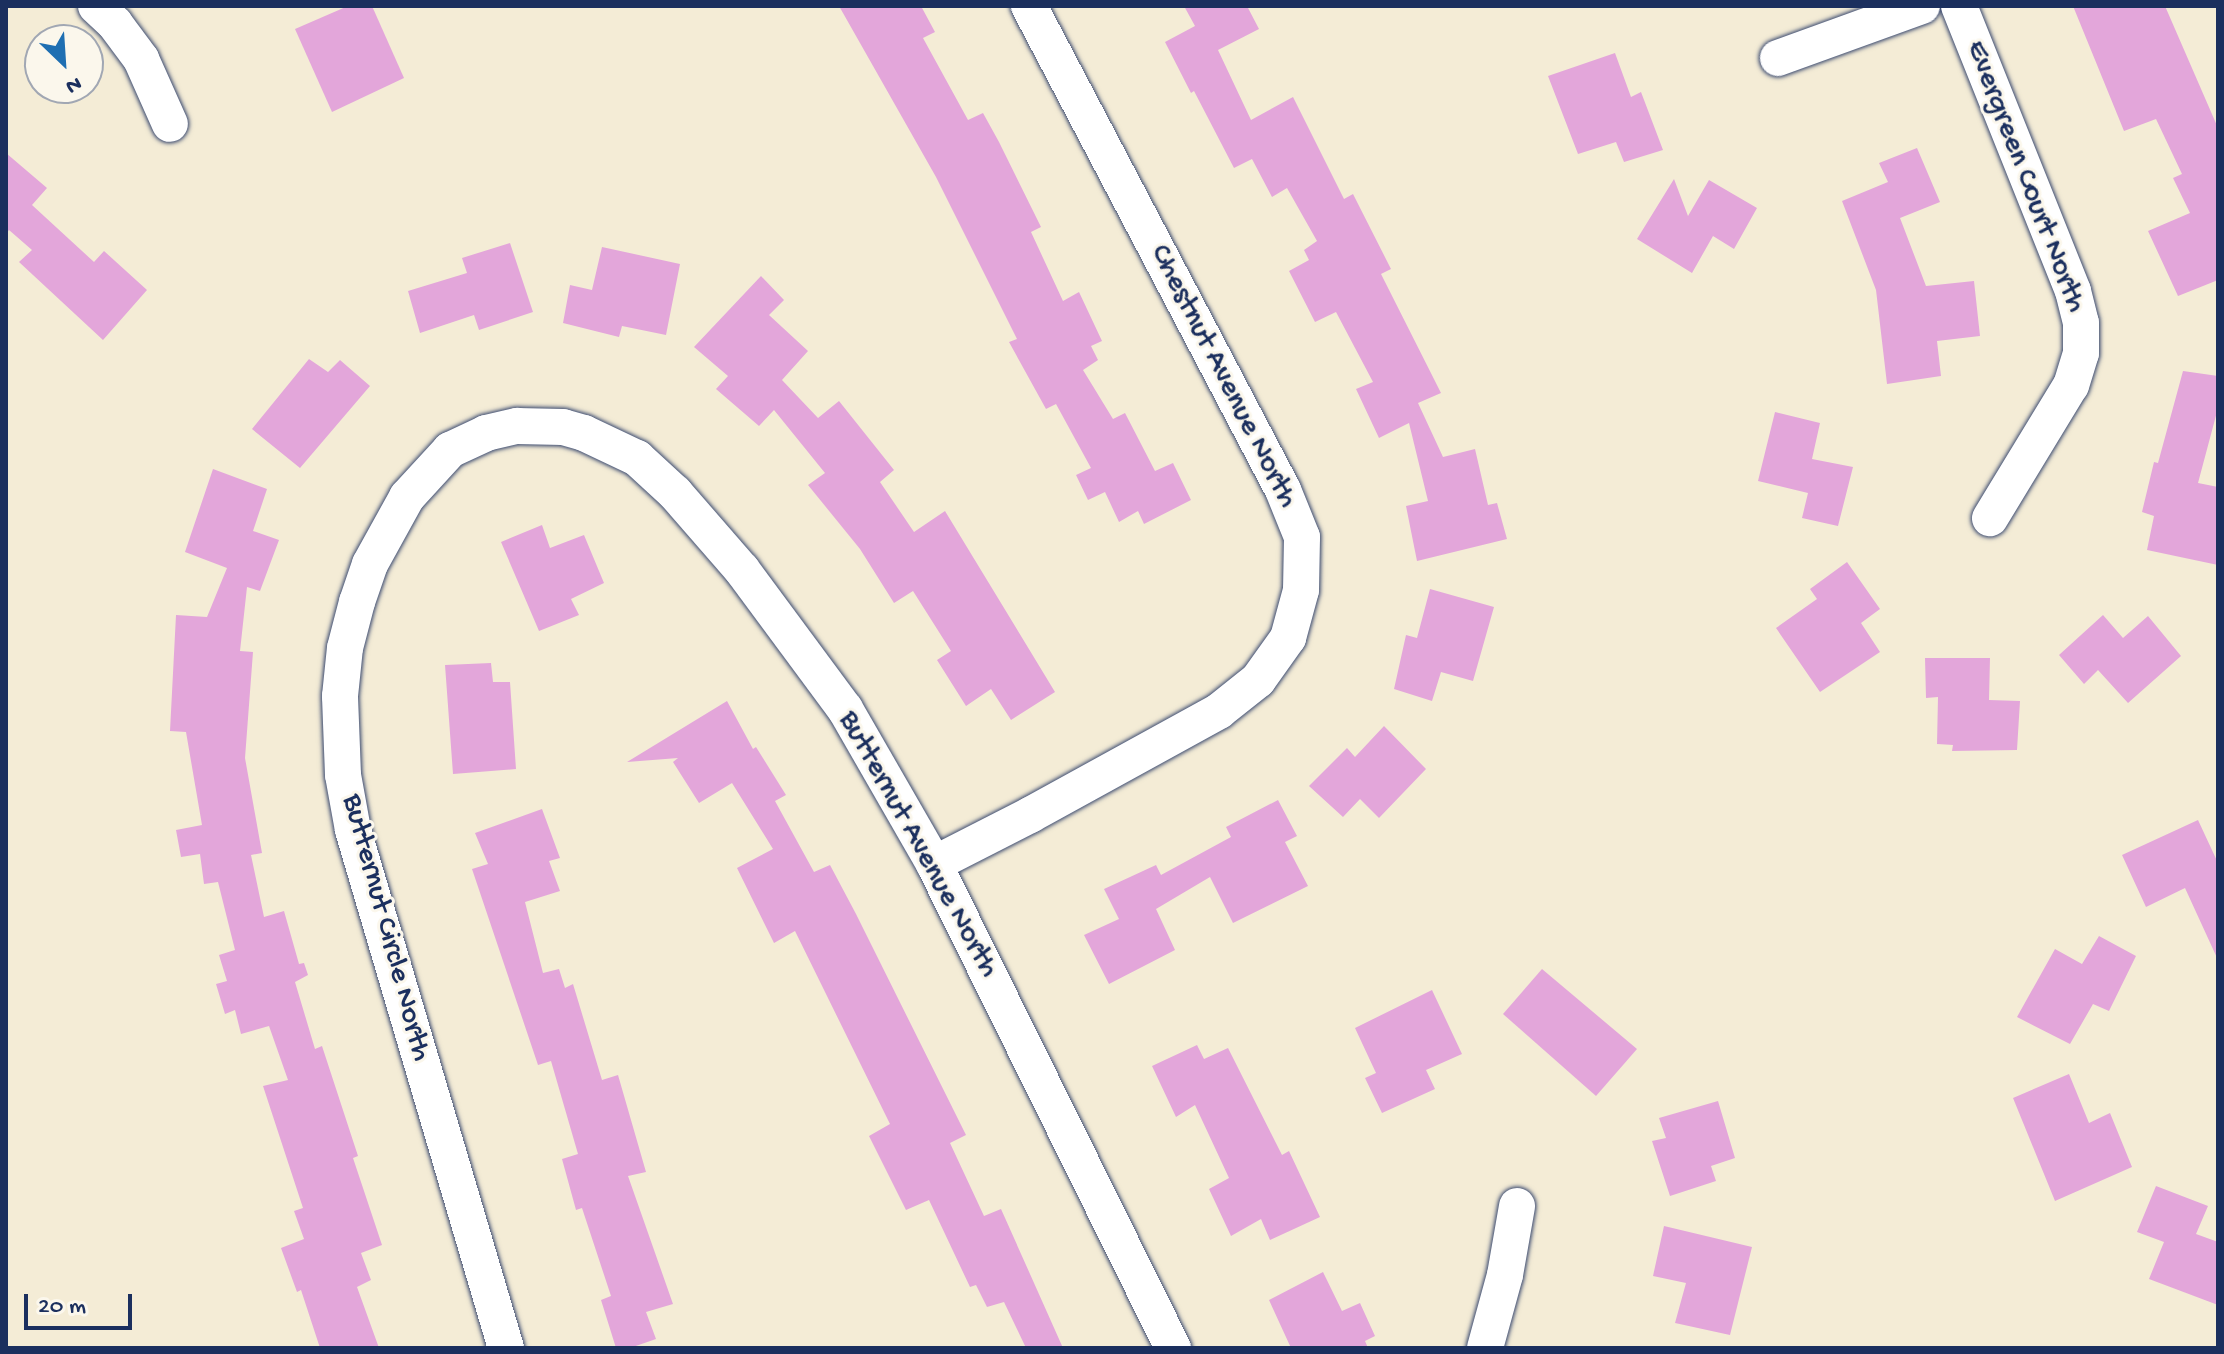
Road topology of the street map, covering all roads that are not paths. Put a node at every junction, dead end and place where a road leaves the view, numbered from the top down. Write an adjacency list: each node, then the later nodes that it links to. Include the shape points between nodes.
1 (96, 6): 6 (street, via 141,59)
2 (1029, 6): 9 (street, Chestnut Avenue North, via 1283,490 1302,537 1301,590 1288,638 1258,680 1219,711)
3 (1922, 6): 5 (street)
4 (1959, 6): 8 (street, Evergreen Court North, via 2073,291 2081,323 2081,353 2071,385)
5 (1778, 58)
6 (170, 124)
7 (429, 470): 9 (street, Butternut Avenue North, via 450,450 517,426 563,427 610,442 637,458 675,493 789,631 872,753); 11 (street, Butternut Circle North, via 389,526 357,602 340,696 343,775 353,830)
8 (1990, 518)
9 (934, 864): 12 (street, Butternut Avenue North)
10 (1517, 1206): 13 (street)
11 (506, 1348)
12 (1173, 1348)
13 (1485, 1348)

